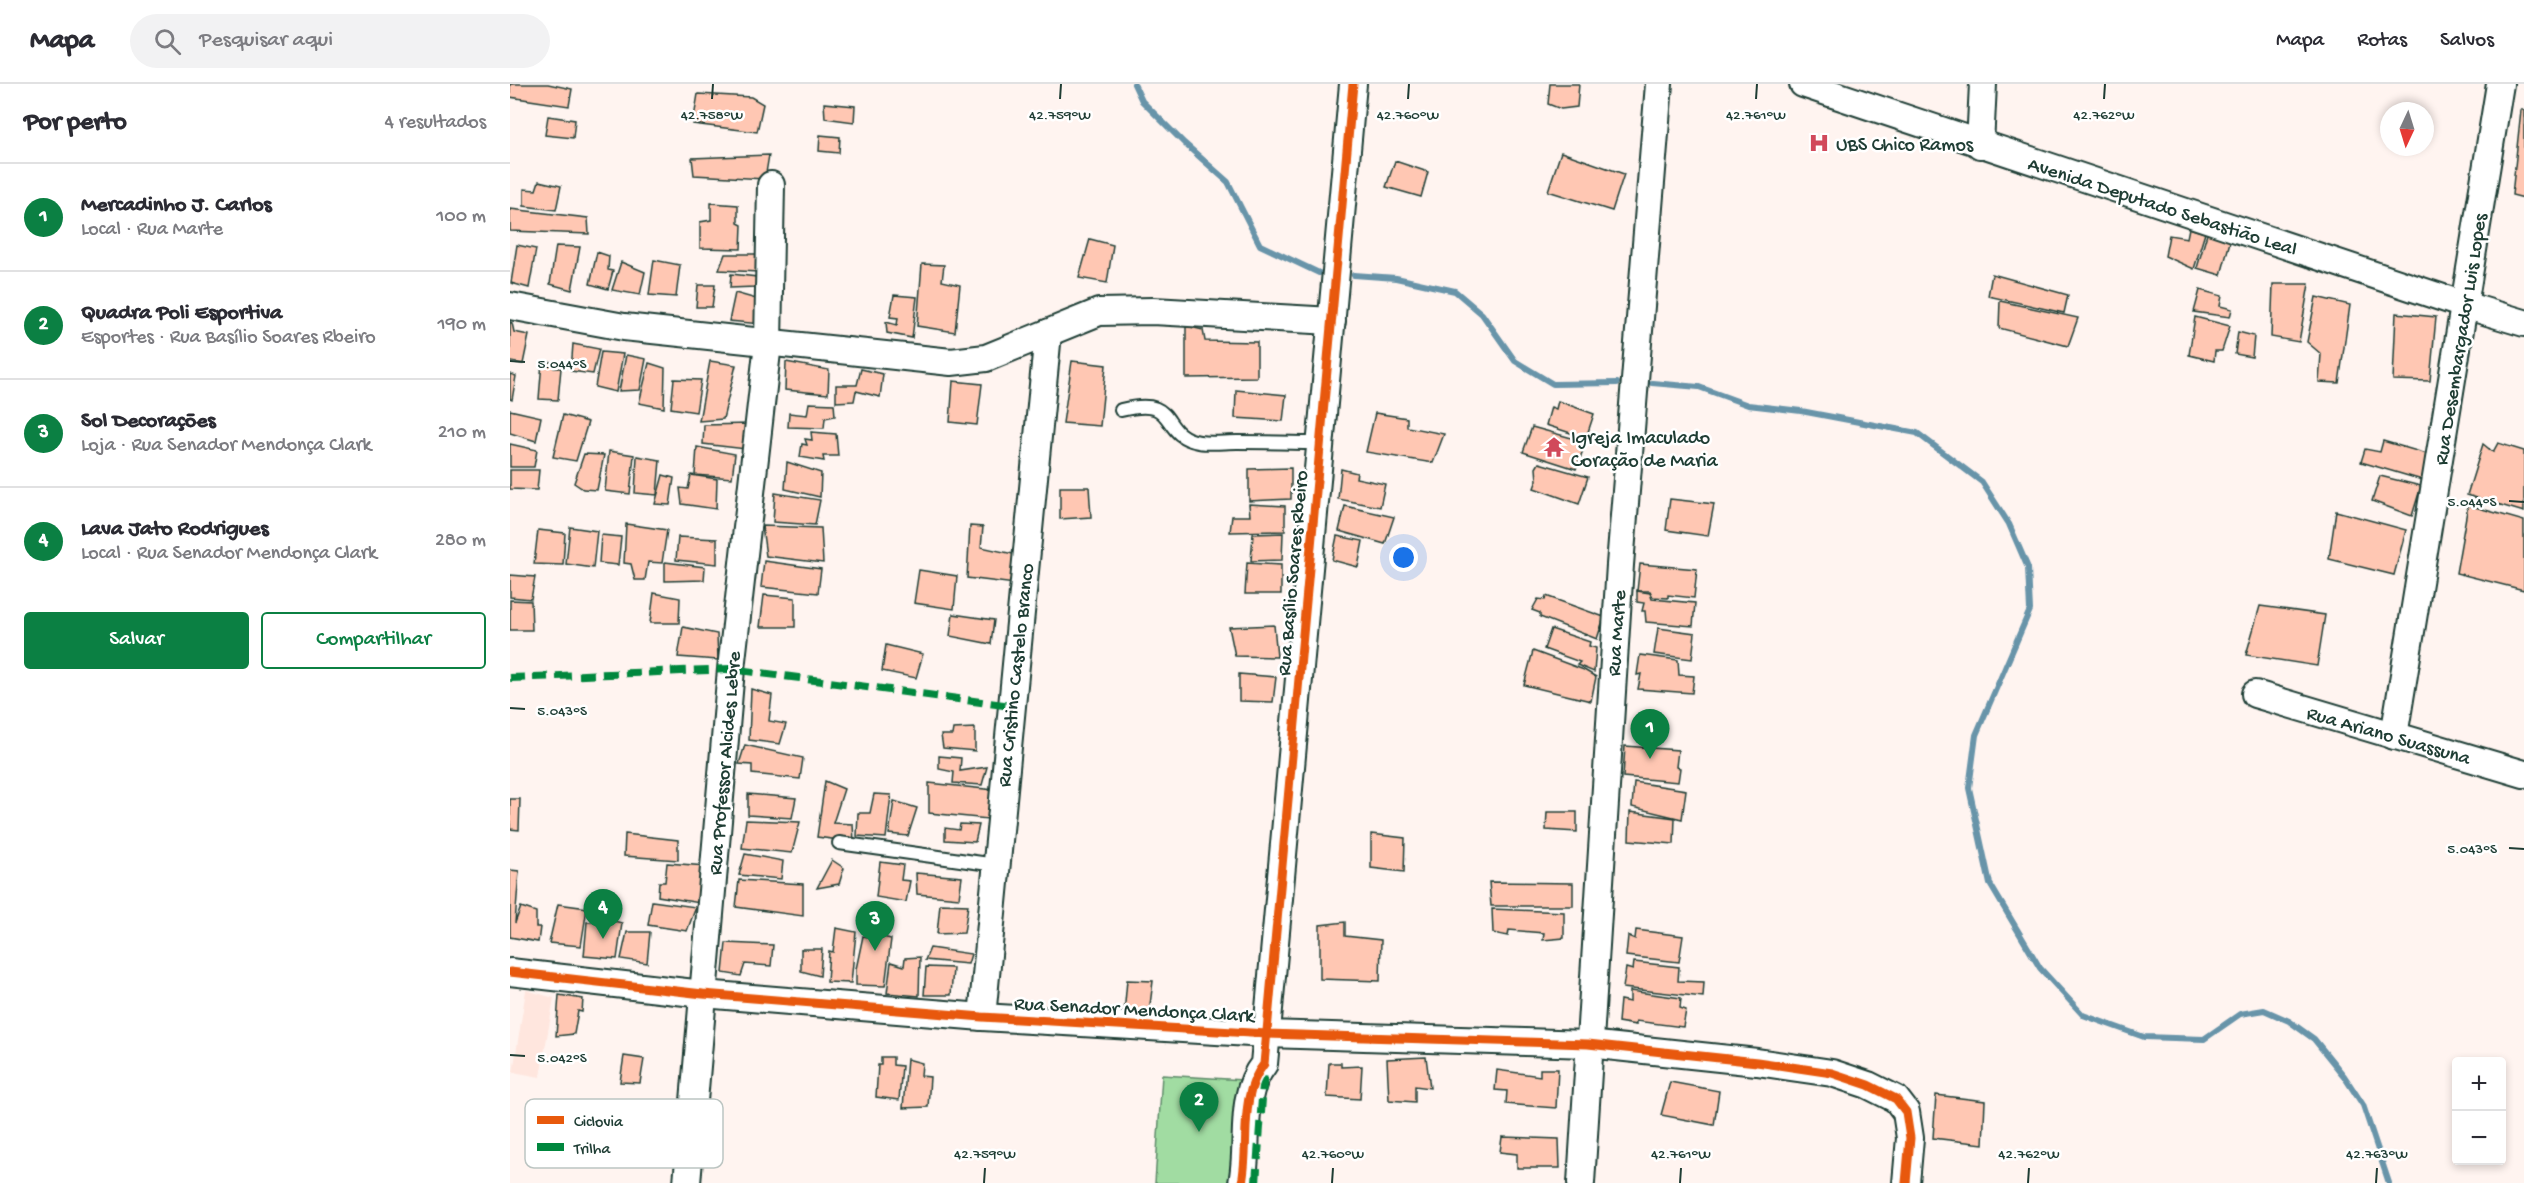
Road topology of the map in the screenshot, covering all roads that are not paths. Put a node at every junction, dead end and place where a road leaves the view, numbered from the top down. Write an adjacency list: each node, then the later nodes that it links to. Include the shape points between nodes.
1 (1353, 84): 10 (street, Rua Basílio Soares Rbeiro)
2 (1659, 84): 25 (street, Rua Marte, via 1619,577)
3 (1803, 84): 6 (street, Avenida Deputado Sebastião Leal)
4 (1983, 84): 6 (street)
5 (2500, 84): 8 (street, Rua Desembargador Luis Lopes)
6 (1980, 145): 8 (street, Avenida Deputado Sebastião Leal)
7 (771, 185): 13 (street, Rua Professor Alcides Lebre)
8 (2464, 305): 11 (street, Avenida Deputado Sebastião Leal); 17 (street, Rua Desembargador Luis Lopes)
9 (510, 306): 13 (street, via 624,327)
10 (1332, 321): 12 (street, via 1153,311 1099,312); 15 (street, Rua Basílio Soares Rbeiro)
11 (2524, 323)
12 (1048, 333): 13 (street, via 986,358 951,362); 20 (street, Rua Cristino Castelo Branco)
13 (768, 343): 22 (street, Rua Professor Alcides Lebre, via 731,669)
14 (1121, 410): 15 (lane, via 1140,405 1162,410 1178,433 1198,442)
15 (1321, 443): 24 (street, Rua Basílio Soares Rbeiro)
16 (2255, 694): 17 (street, Rua Ariano Suassuna)
17 (2394, 736): 18 (street, Rua Ariano Suassuna)
18 (2524, 774)
19 (839, 843): 20 (lane)
20 (996, 865): 23 (street, Rua Cristino Castelo Branco)
21 (510, 972): 22 (street, Rua Senador Mendonça Clark)
22 (703, 994): 23 (street, Rua Senador Mendonça Clark); 26 (street, Rua Professor Alcides Lebre)
23 (982, 1017): 24 (street, Rua Senador Mendonça Clark)
24 (1267, 1034): 25 (street, Rua Senador Mendonça Clark); 29 (street, Rua Basílio Soares Rbeiro, via 1264,1064 1250,1087)
25 (1588, 1044): 30 (street, Rua Marte); 31 (street, Rua Senador Mendonça Clark, via 1757,1062 1832,1073 1868,1085 1896,1099 1906,1112 1910,1138)
26 (694, 1099)
27 (688, 1168): 28 (street, Rua Professor Alcides Lebre)
28 (687, 1183)
29 (1242, 1183)
30 (1581, 1183)
31 (1906, 1183)

